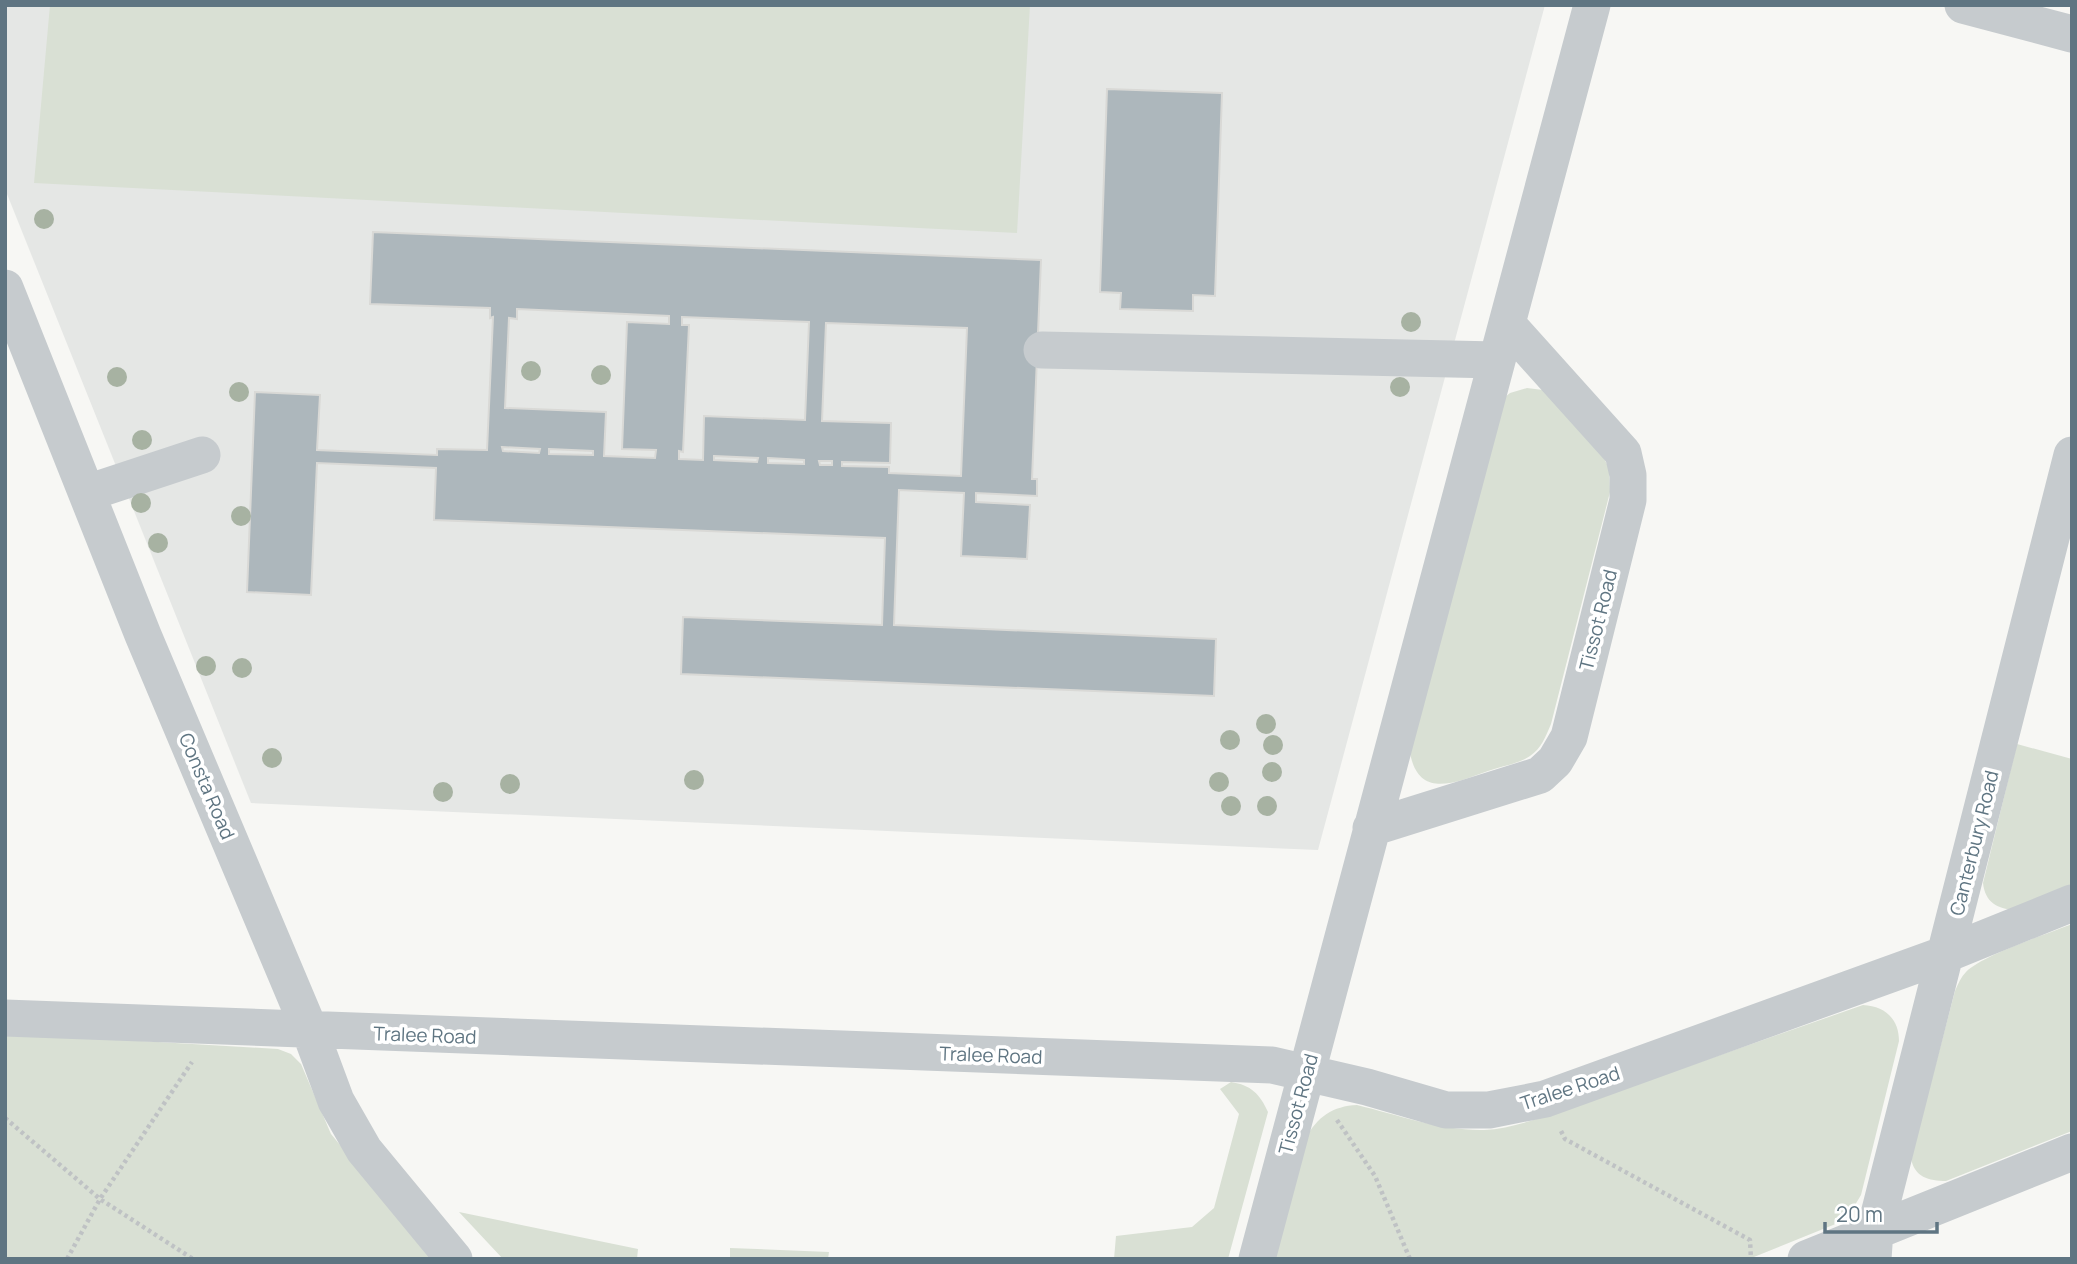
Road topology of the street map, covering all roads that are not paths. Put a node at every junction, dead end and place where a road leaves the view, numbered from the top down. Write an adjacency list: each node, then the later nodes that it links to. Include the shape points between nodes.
1 (1592, 5): 5 (street, Tissot Road)
2 (1963, 5): 3 (street)
3 (2072, 34)
4 (5, 288): 10 (street, Consta Road)
5 (1507, 324): 7 (street, Tissot Road); 11 (street, Tissot Road, via 1623,453 1628,475 1628,500 1569,737 1540,775)
6 (1042, 350): 7 (street)
7 (1497, 360): 11 (street, Tissot Road)
8 (2072, 455): 13 (street, Canterbury Road)
9 (202, 456): 10 (street)
10 (87, 494): 15 (street, Consta Road)
11 (1371, 828): 16 (street, Tissot Road)
12 (2072, 904): 13 (street, Tralee Road)
13 (1946, 954): 16 (street, Tralee Road, via 1545,1099 1489,1110 1446,1110); 18 (street, Canterbury Road)
14 (5, 1018): 15 (street, Tralee Road)
15 (310, 1031): 16 (street, Tralee Road, via 1272,1065); 19 (street, Consta Road, via 336,1101 364,1150)
16 (1306, 1072): 20 (street, Tissot Road)
17 (2072, 1152): 18 (street)
18 (1874, 1244): 21 (street)
19 (454, 1259)
20 (1257, 1259)
21 (1806, 1259)

